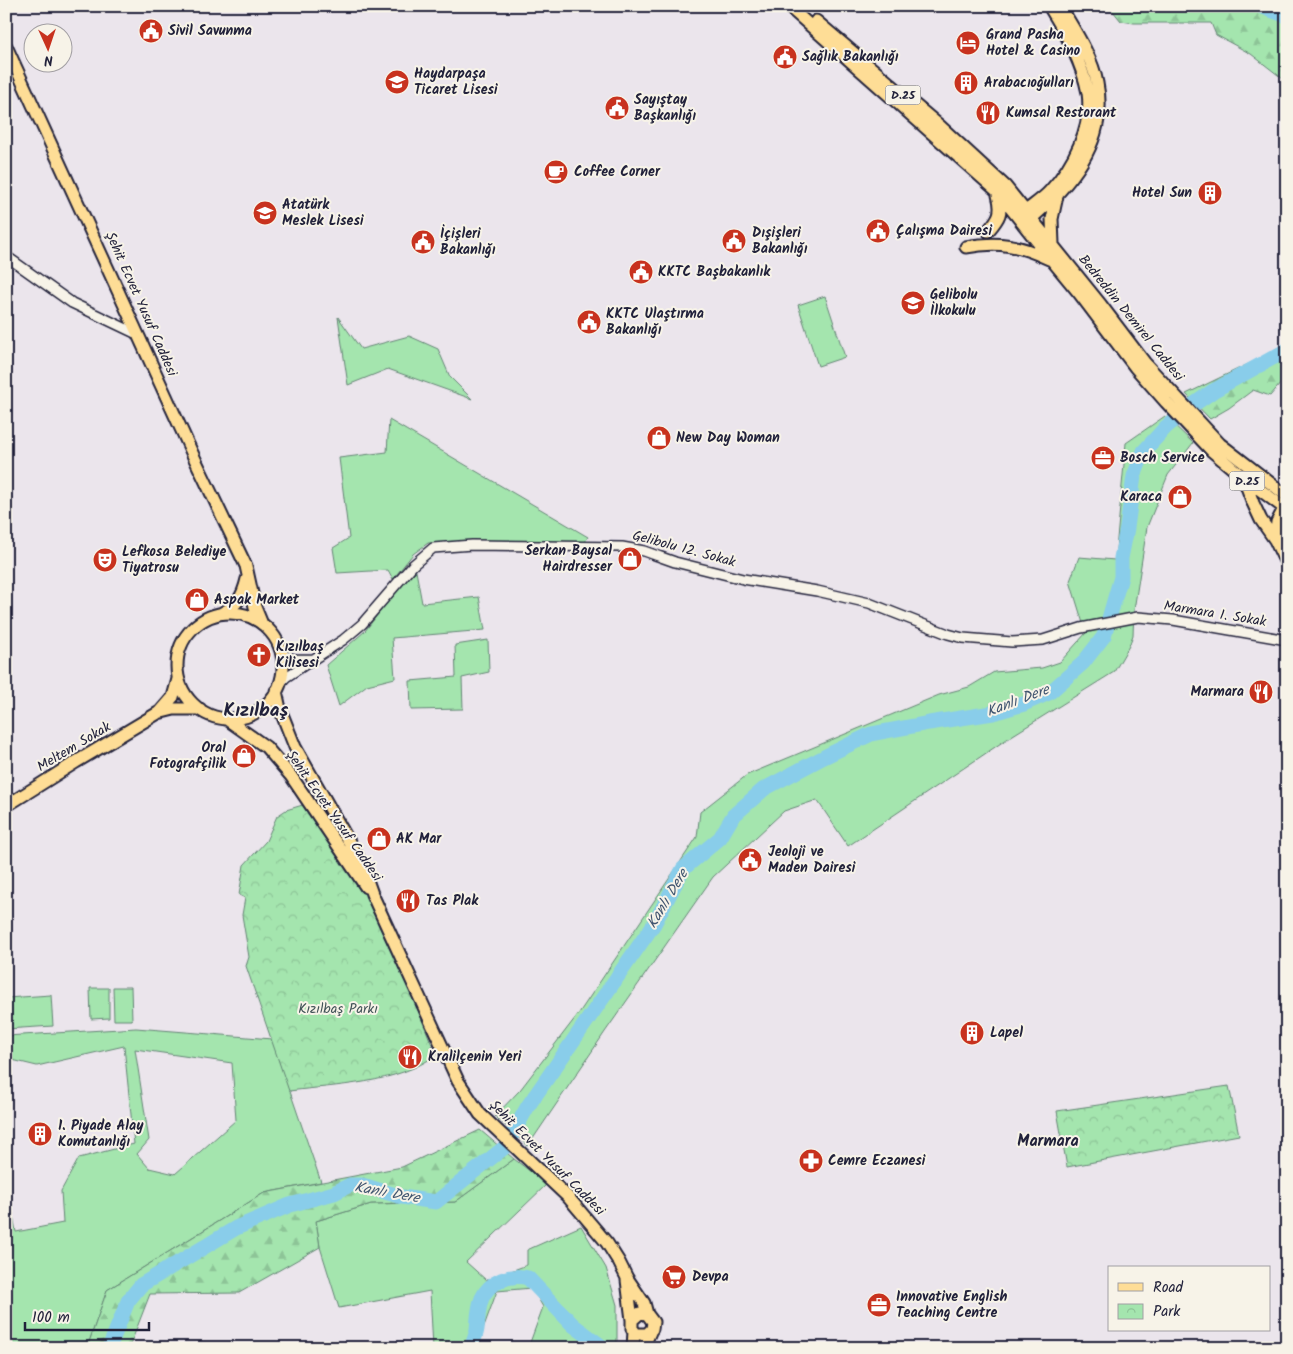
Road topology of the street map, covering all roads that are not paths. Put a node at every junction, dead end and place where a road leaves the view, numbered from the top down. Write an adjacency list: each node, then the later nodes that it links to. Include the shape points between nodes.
1 (788, 6): 6 (main road, D.25)
2 (800, 6): 6 (main road, D.25, via 941,127)
3 (1049, 6): 7 (main road, via 1067,35 1084,76 1088,95 1085,127 1075,154)
4 (1060, 6): 7 (main road, via 1087,55 1097,82 1099,103 1095,134 1086,157 1076,172)
5 (6, 46): 14 (main road, Şehit Ecvet Yusuf Caddesi)
6 (1001, 188): 7 (main road, via 1030,197); 8 (main road, D.25); 9 (main road, via 1001,212)
7 (1053, 194): 8 (main road); 10 (main road)
8 (1025, 218): 10 (main road, Bedreddin Demirel Caddesi / D.25); 13 (main road, Bedreddin Demirel Caddesi / D.25)
9 (988, 232)
10 (1053, 244): 17 (main road, Bedreddin Demirel Caddesi / D.25)
11 (966, 247): 13 (main road, via 1012,245)
12 (6, 256): 15 (street, via 72,302)
13 (1051, 259): 17 (main road, Bedreddin Demirel Caddesi / D.25, via 1135,367)
14 (128, 314): 15 (street); 16 (main road, Şehit Ecvet Yusuf Caddesi)
15 (105, 319): 16 (street)
16 (138, 334): 24 (main road, Şehit Ecvet Yusuf Caddesi)
17 (1170, 399): 18 (main road, Bedreddin Demirel Caddesi / D.25)
18 (1216, 447): 19 (main road, Bedreddin Demirel Caddesi / D.25); 20 (main road, Bedreddin Demirel Caddesi / D.25)
19 (1243, 478): 21 (main road, Bedreddin Demirel Caddesi / D.25); 22 (main road, via 1261,520)
20 (1287, 496)
21 (1286, 507): 22 (main road, via 1277,522)
22 (1275, 540): 23 (main road)
23 (1287, 564)
24 (248, 575): 25 (main road, via 244,593); 26 (main road, Şehit Ecvet Yusuf Caddesi, via 254,607)
25 (222, 614): 26 (main road, via 242,615); 31 (main road, via 207,618 185,637 179,650)
26 (262, 624): 29 (main road)
27 (1081, 628): 28 (street, Marmara 1. Sokak, via 1138,617); 30 (street, Gelibolu 12. Sokak, via 1043,640 1012,642 963,638 869,603 743,578 629,548 472,545 433,548 413,565 362,624)
28 (1287, 640)
29 (281, 651): 30 (street, via 289,658); 32 (main road, via 283,668)
30 (314, 658): 32 (street, Gelibolu 12. Sokak, via 286,677)
31 (178, 679): 33 (main road, via 187,696); 34 (main road, Meltem Sokak, via 173,697)
32 (278, 688): 35 (main road, via 267,704 255,712 240,718); 37 (main road, Şehit Ecvet Yusuf Caddesi, via 280,709 295,747 361,862)
33 (200, 709): 34 (main road, Meltem Sokak); 35 (main road, via 212,716)
34 (158, 713): 36 (main road, Meltem Sokak)
35 (225, 718): 37 (main road, Şehit Ecvet Yusuf Caddesi, via 266,747 291,776)
36 (6, 806)
37 (372, 894): 38 (main road, Şehit Ecvet Yusuf Caddesi, via 458,1081 480,1114 588,1220 607,1243)
38 (627, 1278): 39 (main road, Şehit Ecvet Yusuf Caddesi, via 644,1303); 40 (main road)
39 (647, 1314): 40 (main road, via 640,1313); 41 (main road, via 653,1322)
40 (633, 1326): 41 (main road, via 640,1335); 42 (main road)
41 (650, 1332): 43 (main road)
42 (633, 1348)
43 (643, 1348)

